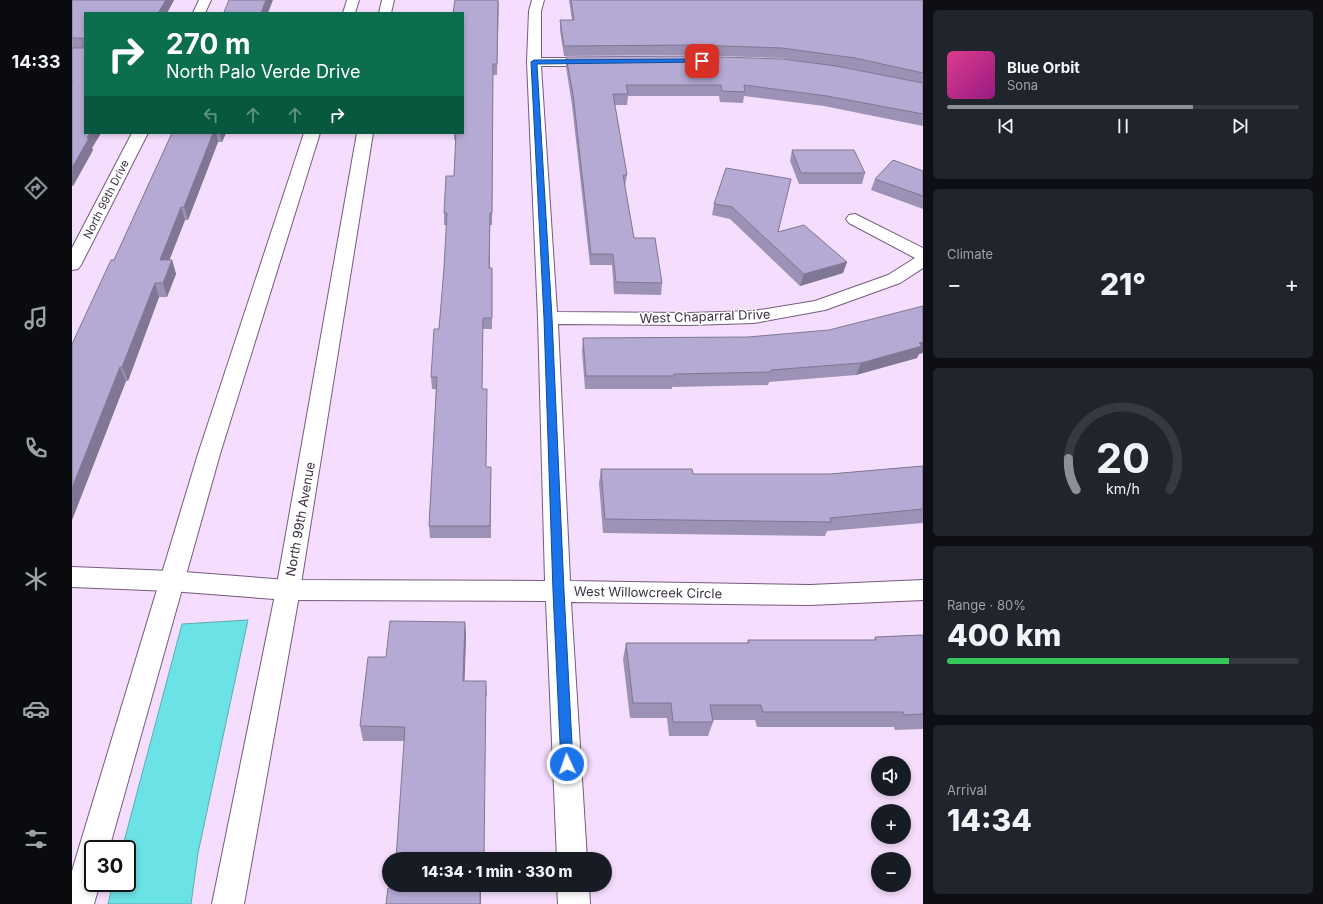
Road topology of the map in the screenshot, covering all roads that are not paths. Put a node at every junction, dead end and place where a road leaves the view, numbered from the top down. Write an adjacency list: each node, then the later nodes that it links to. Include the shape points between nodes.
1 (205, 0): 5 (street)
2 (353, 0): 6 (street)
3 (388, 0): 7 (street)
4 (538, 0): 8 (street, via 535,11)
5 (199, 12)
6 (350, 12)
7 (385, 12)
8 (534, 62): 9 (street); 17 (street)
9 (610, 62)
10 (139, 134): 16 (street, North 99th Drive)
11 (312, 134): 19 (street)
12 (365, 134): 20 (street, North 99th Avenue)
13 (855, 219): 14 (street)
14 (923, 255)
15 (923, 260): 17 (street, West Chaparral Drive, via 894,279 818,306 754,317)
16 (72, 265)
17 (548, 318): 22 (street)
18 (72, 577): 19 (street, West Willowcreek Circle)
19 (171, 581): 20 (street, West Willowcreek Circle); 23 (street)
20 (288, 590): 22 (street, West Willowcreek Circle); 28 (street, North 99th Avenue)
21 (923, 590): 22 (street, West Willowcreek Circle, via 810,595)
22 (558, 591): 24 (street)
23 (96, 840)
24 (572, 852)
25 (84, 882): 27 (street)
26 (573, 892): 29 (street)
27 (78, 904)
28 (228, 904)
29 (574, 904)

